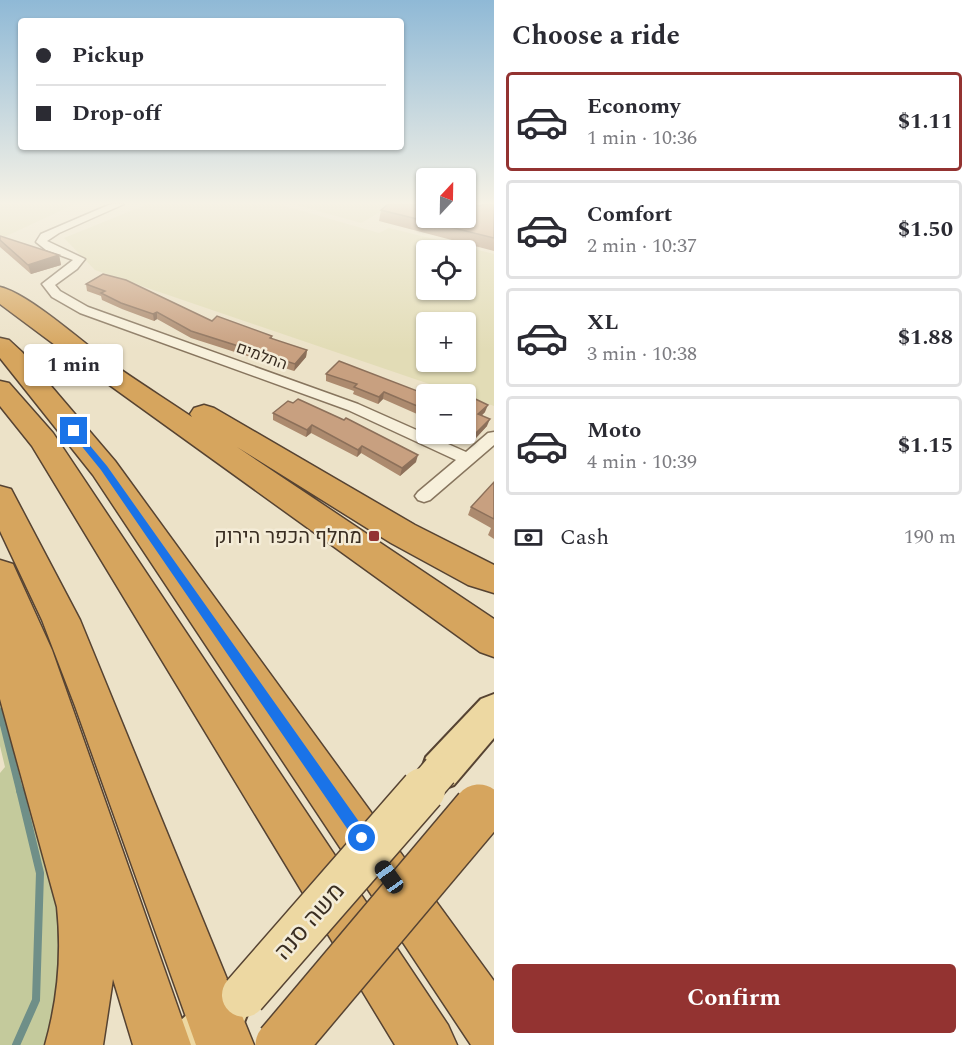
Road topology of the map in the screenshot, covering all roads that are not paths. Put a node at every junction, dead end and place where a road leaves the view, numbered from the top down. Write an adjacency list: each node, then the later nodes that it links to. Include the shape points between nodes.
1 (65, 253): 6 (street, התלמים, via 79,259 75,267 48,284 56,294 84,310 353,407)
2 (0, 294): 3 (highway)
3 (18, 331): 10 (highway, via 108,356 404,534); 12 (highway, via 99,366); 17 (highway, via 13,357 104,468)
4 (0, 389): 21 (highway, via 43,440)
5 (494, 437): 6 (street)
6 (466, 459): 7 (street)
7 (424, 496)
8 (0, 497): 16 (highway, via 70,641)
9 (0, 574): 19 (highway, via 33,650)
10 (494, 579)
11 (0, 630): 18 (highway, via 83,907 88,981)
12 (494, 640)
13 (494, 711): 14 (main road, משה סנה)
14 (466, 751): 16 (main road, משה סנה, bridge)
15 (487, 800): 20 (highway, bridge)
16 (219, 1027)
17 (494, 1029)
18 (74, 1045)
19 (162, 1045)
20 (282, 1045)
21 (428, 1045)

